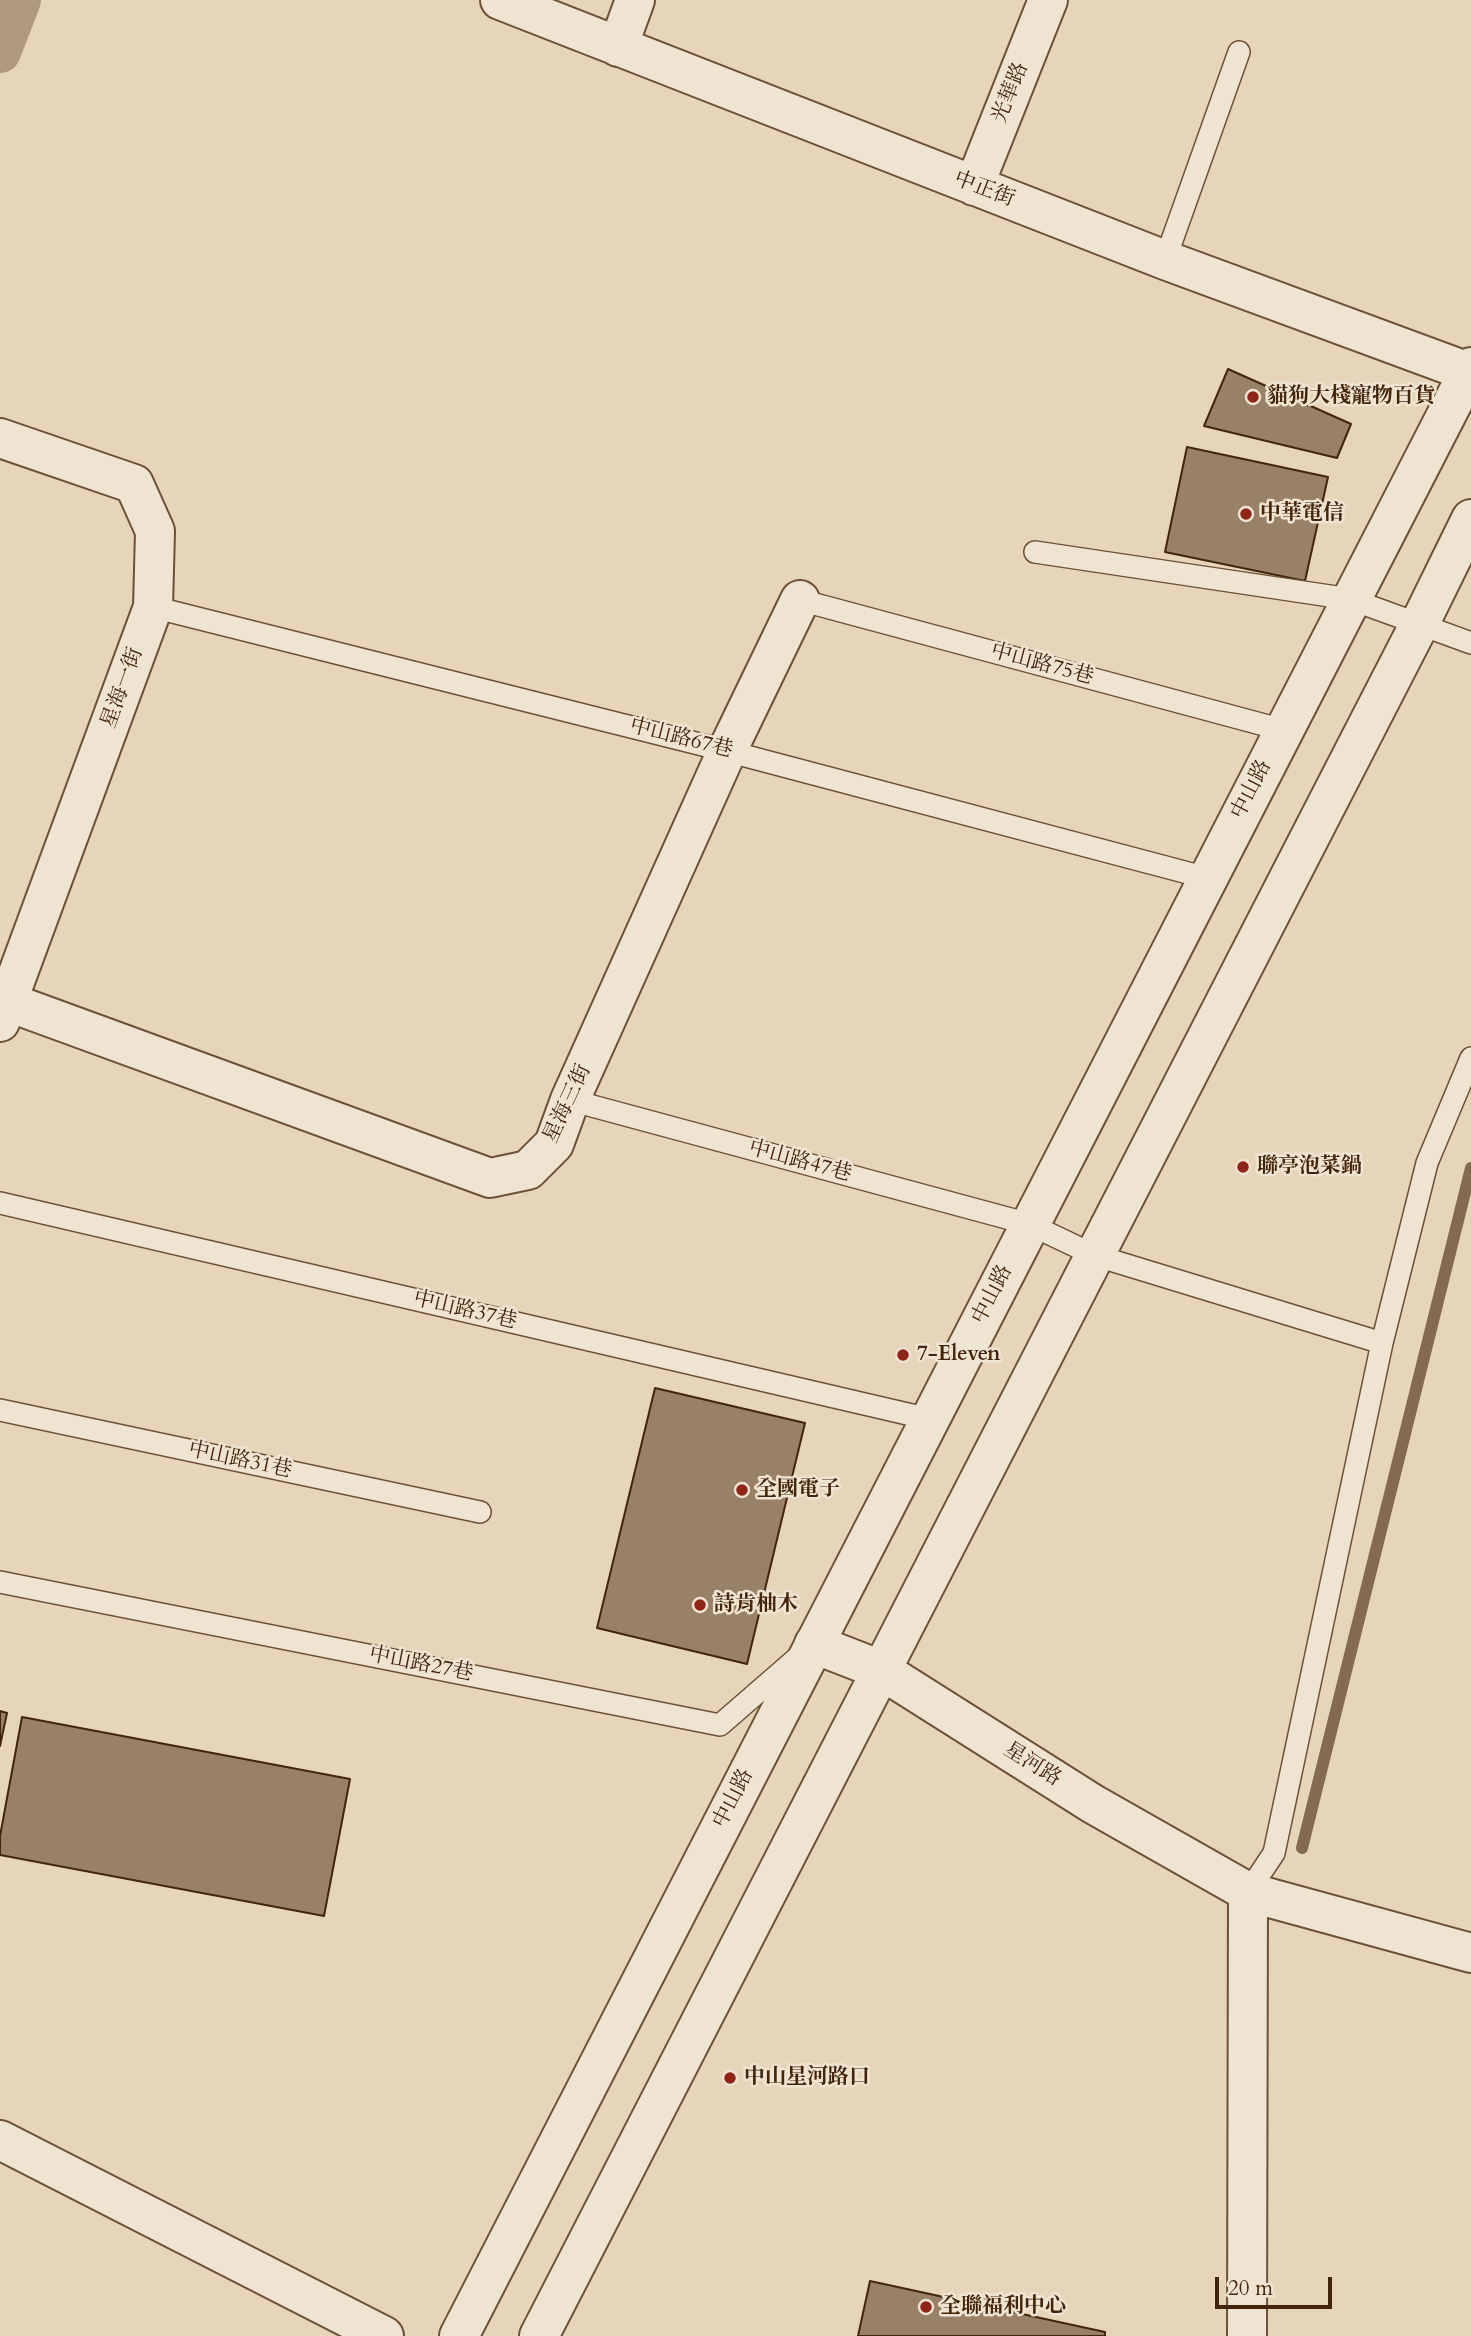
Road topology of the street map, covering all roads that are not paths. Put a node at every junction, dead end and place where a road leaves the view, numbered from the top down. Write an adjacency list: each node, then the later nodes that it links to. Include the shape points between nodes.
1 (500, 0): 4 (street, 中正街)
2 (635, 0): 4 (street)
3 (1048, 0): 6 (street, 光華路)
4 (618, 47): 6 (street, 中正街)
5 (1239, 52): 7 (lane)
6 (974, 187): 7 (street, 中正街)
7 (1165, 260): 8 (street, 中正街)
8 (1470, 371): 12 (street, 中山路)
9 (0, 438): 14 (street, 星海一街, via 134,484 155,531)
10 (1471, 519): 15 (street)
11 (1035, 552): 12 (lane)
12 (1350, 599): 15 (lane); 17 (street, 中山路)
13 (800, 600): 17 (lane, 中山路75巷); 18 (street, 星海三街)
14 (153, 607): 18 (lane, 中山路67巷); 20 (street, 星海一街)
15 (1419, 625): 16 (lane); 25 (street)
16 (1471, 643)
17 (1283, 730): 19 (street, 中山路)
18 (727, 751): 19 (lane, 中山路67巷); 22 (street, 星海三街)
19 (1207, 878): 24 (street, 中山路)
20 (3, 1008): 22 (street, 星海三街, via 490,1178 528,1170 554,1144)
21 (1471, 1058): 26 (lane, via 1427,1163)
22 (570, 1100): 24 (lane, 中山路47巷)
23 (0, 1203): 28 (lane, 中山路37巷)
24 (1029, 1224): 25 (lane, 中山路47巷); 28 (street, 中山路)
25 (1094, 1255): 26 (lane, 中山路47巷); 32 (street)
26 (1381, 1343): 33 (lane, via 1274,1853)
27 (0, 1410): 29 (lane, 中山路31巷)
28 (929, 1419): 31 (street, 中山路)
29 (480, 1512)
30 (0, 1582): 31 (lane, 中山路27巷, via 720,1725)
31 (814, 1644): 32 (street, 星河路); 37 (street, 中山路)
32 (881, 1670): 33 (street, 星河路, via 1093,1804); 38 (street)
33 (1248, 1892): 34 (street, 星河路); 39 (street)
34 (1471, 1953)
35 (0, 2140): 36 (street)
36 (384, 2336)
37 (459, 2336)
38 (539, 2336)
39 (1247, 2336)

